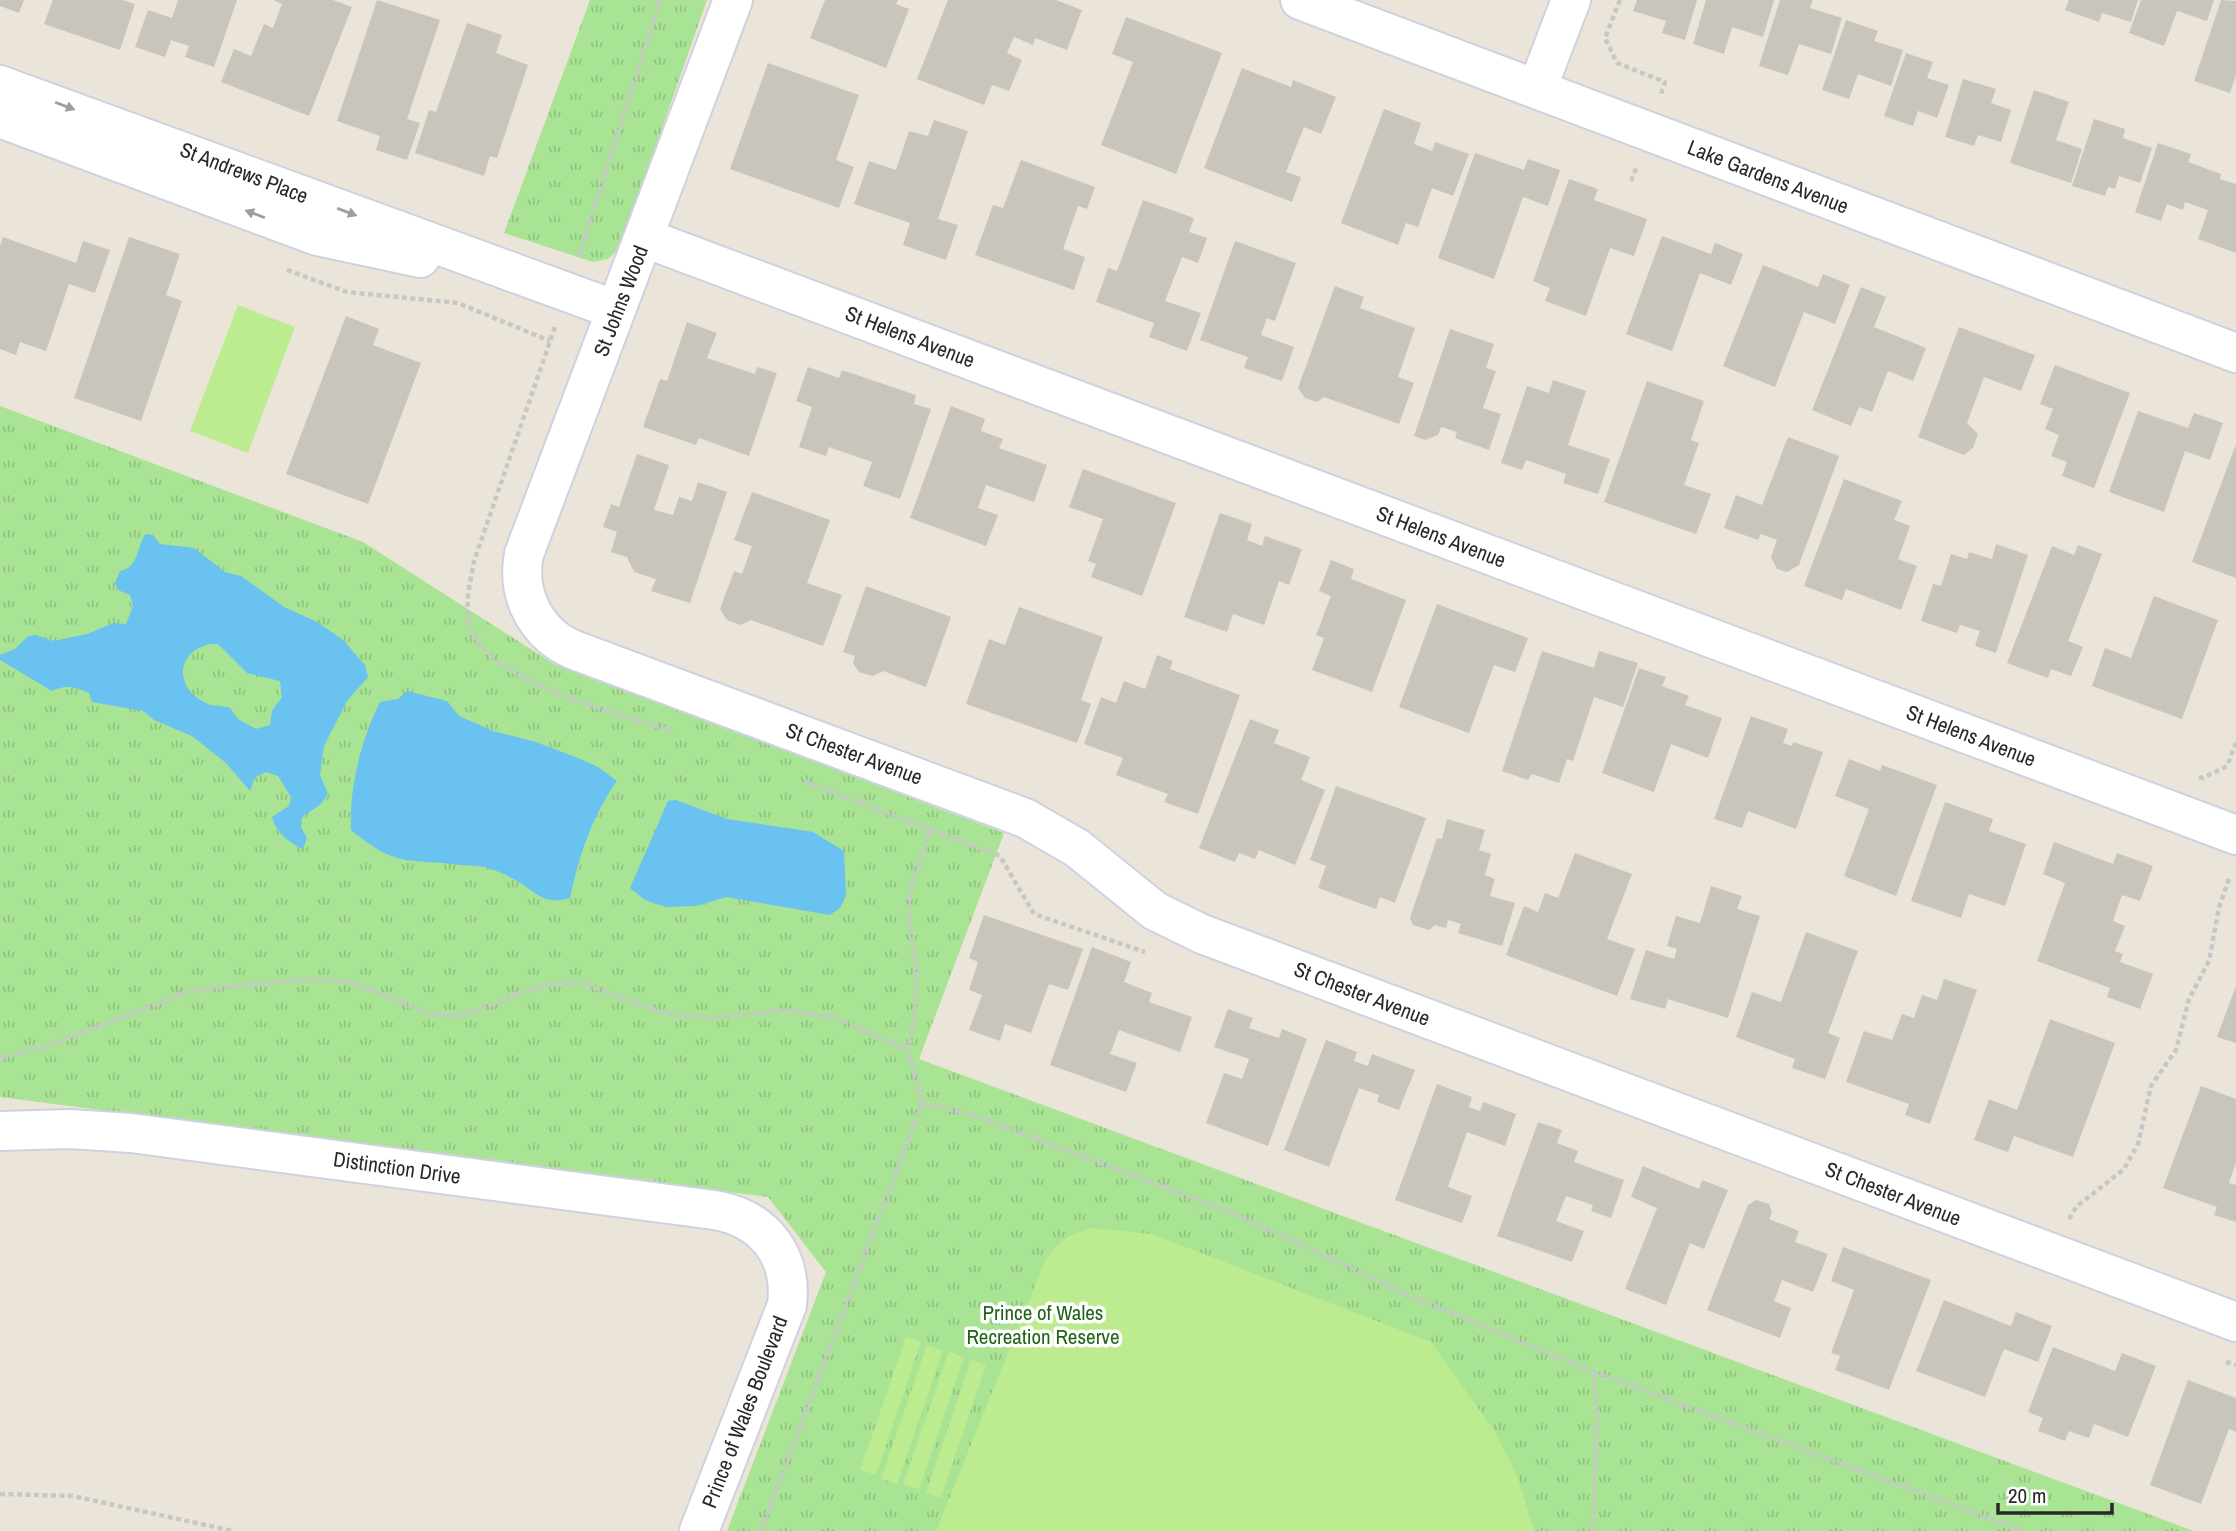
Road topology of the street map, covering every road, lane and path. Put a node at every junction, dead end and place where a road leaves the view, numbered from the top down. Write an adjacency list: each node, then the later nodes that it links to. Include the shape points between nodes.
1 (660, 0): 10 (path)
2 (733, 0): 8 (street, St Johns Wood)
3 (1300, 0): 6 (street, Lake Gardens Avenue)
4 (1571, 0): 6 (street)
5 (0, 85): 9 (street, St Andrews Place, one-way to 9)
6 (1537, 89): 13 (street, Lake Gardens Avenue)
7 (0, 118): 9 (street, St Andrews Place, one-way to 7, via 398,255 317,236)
8 (645, 238): 11 (street, St Johns Wood); 16 (street, St Helens Avenue)
9 (488, 265): 10 (street, St Andrews Place)
10 (566, 292): 11 (street, St Andrews Place); 12 (path)
11 (617, 310): 14 (street, St Johns Wood, via 526,548 522,568)
12 (550, 341)
13 (2236, 353)
14 (528, 604): 23 (street, St Chester Avenue, via 544,631 565,646 1038,824 1077,848 1143,904 1183,926)
15 (930, 831): 18 (path, via 908,897 917,977)
16 (2236, 835)
17 (2230, 876): 23 (path, via 2209,961 2189,999 2176,1050 2151,1086 2138,1144 2124,1169 2073,1210)
18 (908, 1051): 19 (path, via 836,1018 784,1010 713,1018 685,1016 581,982 522,992 454,1016 430,1014 351,982 308,979 190,991 53,1044); 20 (path)
19 (0, 1058)
20 (922, 1103): 25 (path, via 976,1116 1231,1212 1411,1296); 29 (path)
21 (0, 1130): 22 (street, Distinction Drive, via 131,1133 726,1212 765,1232)
22 (779, 1252): 28 (street, Prince of Wales Boulevard, via 788,1283 787,1305)
23 (2054, 1254): 24 (street, St Chester Avenue)
24 (2236, 1322)
25 (1594, 1372): 30 (path); 31 (path)
26 (0, 1494): 27 (path, via 73,1496)
27 (233, 1531)
28 (699, 1531)
29 (761, 1531)
30 (1593, 1531)
31 (2024, 1531)

